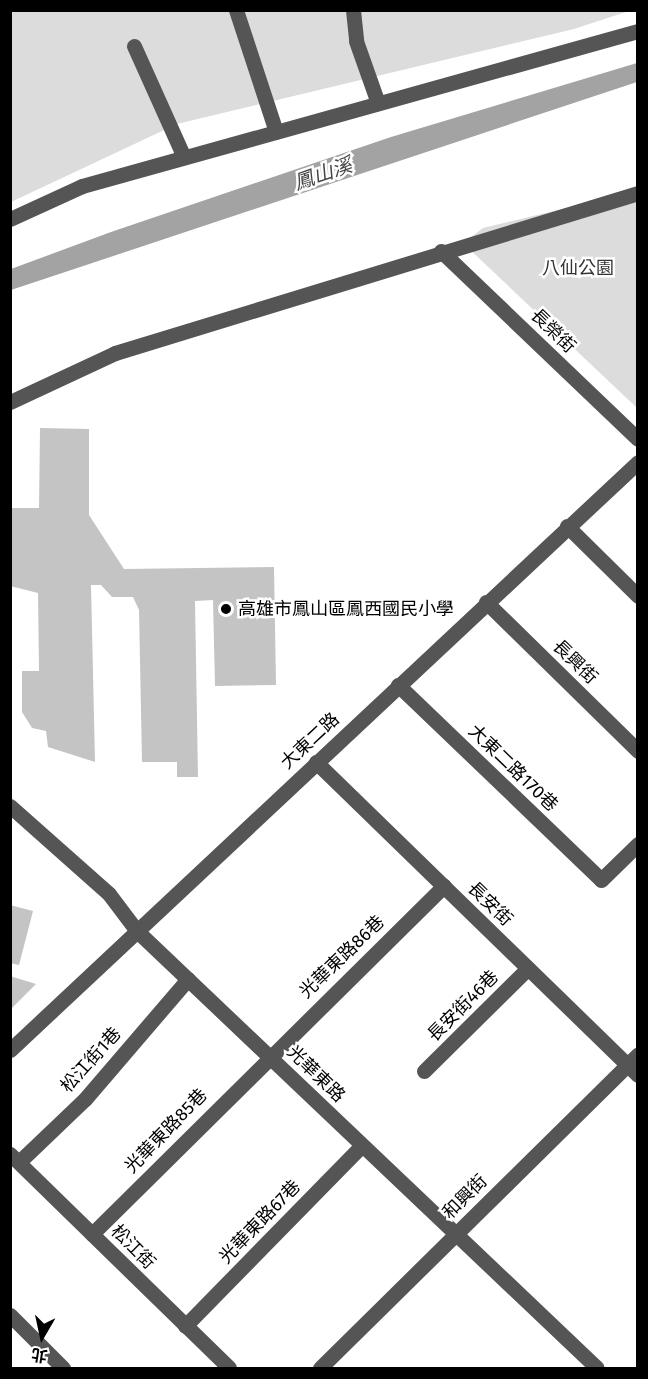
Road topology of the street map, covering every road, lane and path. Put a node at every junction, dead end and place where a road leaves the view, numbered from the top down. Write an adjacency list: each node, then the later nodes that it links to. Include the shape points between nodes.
1 (236, 10): 6 (street)
2 (353, 10): 5 (street, via 356,41)
3 (638, 31): 5 (street)
4 (134, 46): 7 (street)
5 (378, 103): 6 (street)
6 (276, 132): 7 (street)
7 (184, 157): 9 (street, via 82,186)
8 (638, 194): 10 (street)
9 (10, 219)
10 (441, 251): 11 (street, via 116,353); 12 (street, 長榮街)
11 (10, 402)
12 (638, 439)
13 (638, 462): 14 (street, 大東二路)
14 (567, 526): 15 (street); 16 (street, 大東二路)
15 (638, 596)
16 (486, 602): 17 (street, 大東二路); 18 (street, 長興街)
17 (398, 685): 19 (street, 大東二路); 21 (street, 大東二路170巷, via 601,880)
18 (638, 751)
19 (316, 762): 22 (street, 長安街); 23 (street, 大東二路)
20 (10, 806): 23 (street, 光華東路, via 109,894)
21 (638, 844)
22 (444, 886): 24 (street, 長安街); 27 (street, 光華東路86巷)
23 (137, 931): 25 (street, 光華東路); 26 (street, 大東二路)
24 (528, 968): 28 (street, 長安街); 29 (street, 長安街46巷)
25 (188, 979): 27 (street, 光華東路); 31 (street, 松江街1巷, via 85,1098)
26 (10, 1050)
27 (268, 1055): 30 (street, 光華東路); 32 (street, 光華東路85巷)
28 (634, 1064): 33 (street, 和興街)
29 (424, 1071)
30 (362, 1145): 33 (street, 光華東路); 35 (street, 光華東路67巷)
31 (15, 1158): 32 (street, 松江街)
32 (92, 1234): 35 (street, 松江街)
33 (456, 1234): 38 (street, 和興街); 39 (street, 光華東路)
34 (10, 1316): 36 (street)
35 (185, 1326): 37 (street, 松江街)
36 (63, 1368)
37 (229, 1368)
38 (320, 1368)
39 (597, 1368)

